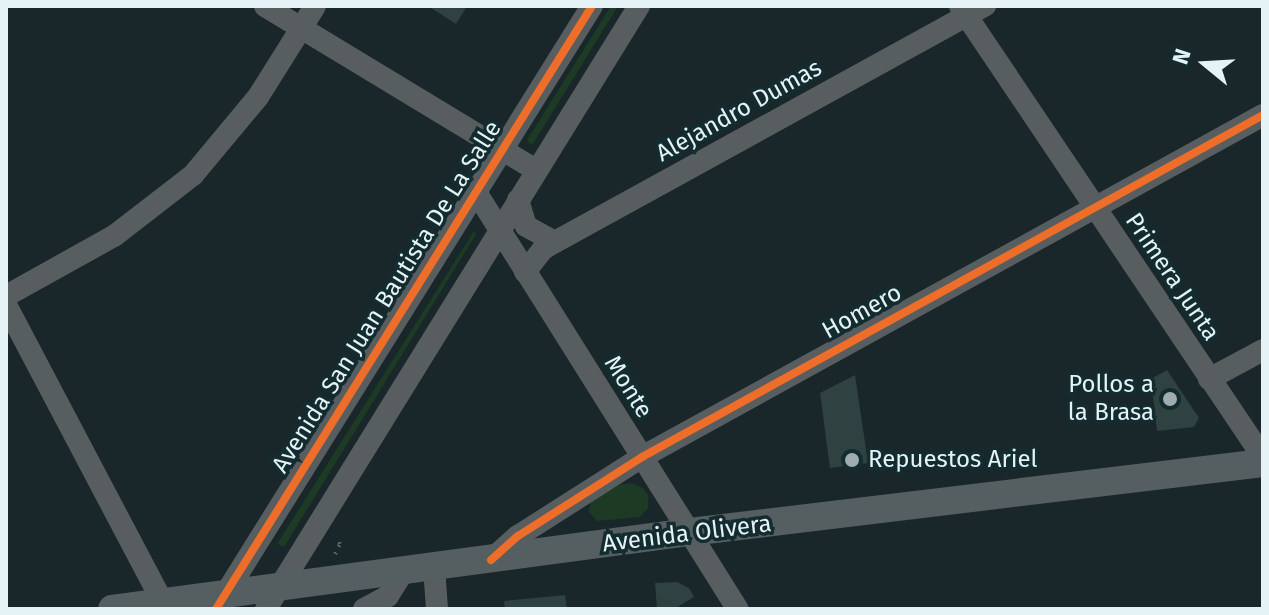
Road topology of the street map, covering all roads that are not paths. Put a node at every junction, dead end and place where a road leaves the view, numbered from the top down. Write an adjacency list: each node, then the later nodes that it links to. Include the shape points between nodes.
1 (265, 6): 6 (street)
2 (315, 6): 6 (street)
3 (592, 6): 8 (street, Avenida San Juan Bautista De La Salle)
4 (639, 6): 9 (street)
5 (971, 9): 12 (street, Primera Junta); 14 (street, Alejandro Dumas)
6 (301, 29): 8 (street); 16 (street, via 252,106 193,175 114,236)
7 (1263, 115): 12 (street, Homero)
8 (501, 149): 9 (street); 10 (street, Avenida San Juan Bautista De La Salle)
9 (536, 170): 11 (street)
10 (476, 192): 13 (street, Monte); 28 (street, Avenida San Juan Bautista De La Salle)
11 (518, 200): 13 (street); 14 (street, via 526,226)
12 (1094, 207): 19 (street, Primera Junta); 20 (street, Homero)
13 (499, 233): 15 (street, Monte); 27 (street)
14 (555, 242): 15 (street, Alejandro Dumas)
15 (525, 272): 20 (street, Monte)
16 (6, 296)
17 (6, 305): 29 (street)
18 (1263, 350): 19 (street)
19 (1209, 379): 21 (street, Primera Junta)
20 (642, 457): 23 (street, Monte); 24 (street, Homero, via 518,536)
21 (1263, 457)
22 (1263, 463): 23 (main road, Avenida Olivera)
23 (690, 532): 24 (main road, Avenida Olivera); 33 (street, Monte)
24 (491, 560): 25 (main road, Avenida Olivera)
25 (434, 567): 26 (main road, Avenida Olivera); 32 (street)
26 (403, 572): 27 (main road, Avenida Olivera); 31 (street, via 388,596)
27 (274, 597): 28 (main road, Avenida Olivera)
28 (220, 601): 29 (main road, Avenida Olivera)
29 (163, 603): 30 (main road, Avenida Olivera)
30 (112, 609)
31 (364, 609)
32 (437, 609)
33 (738, 609)

